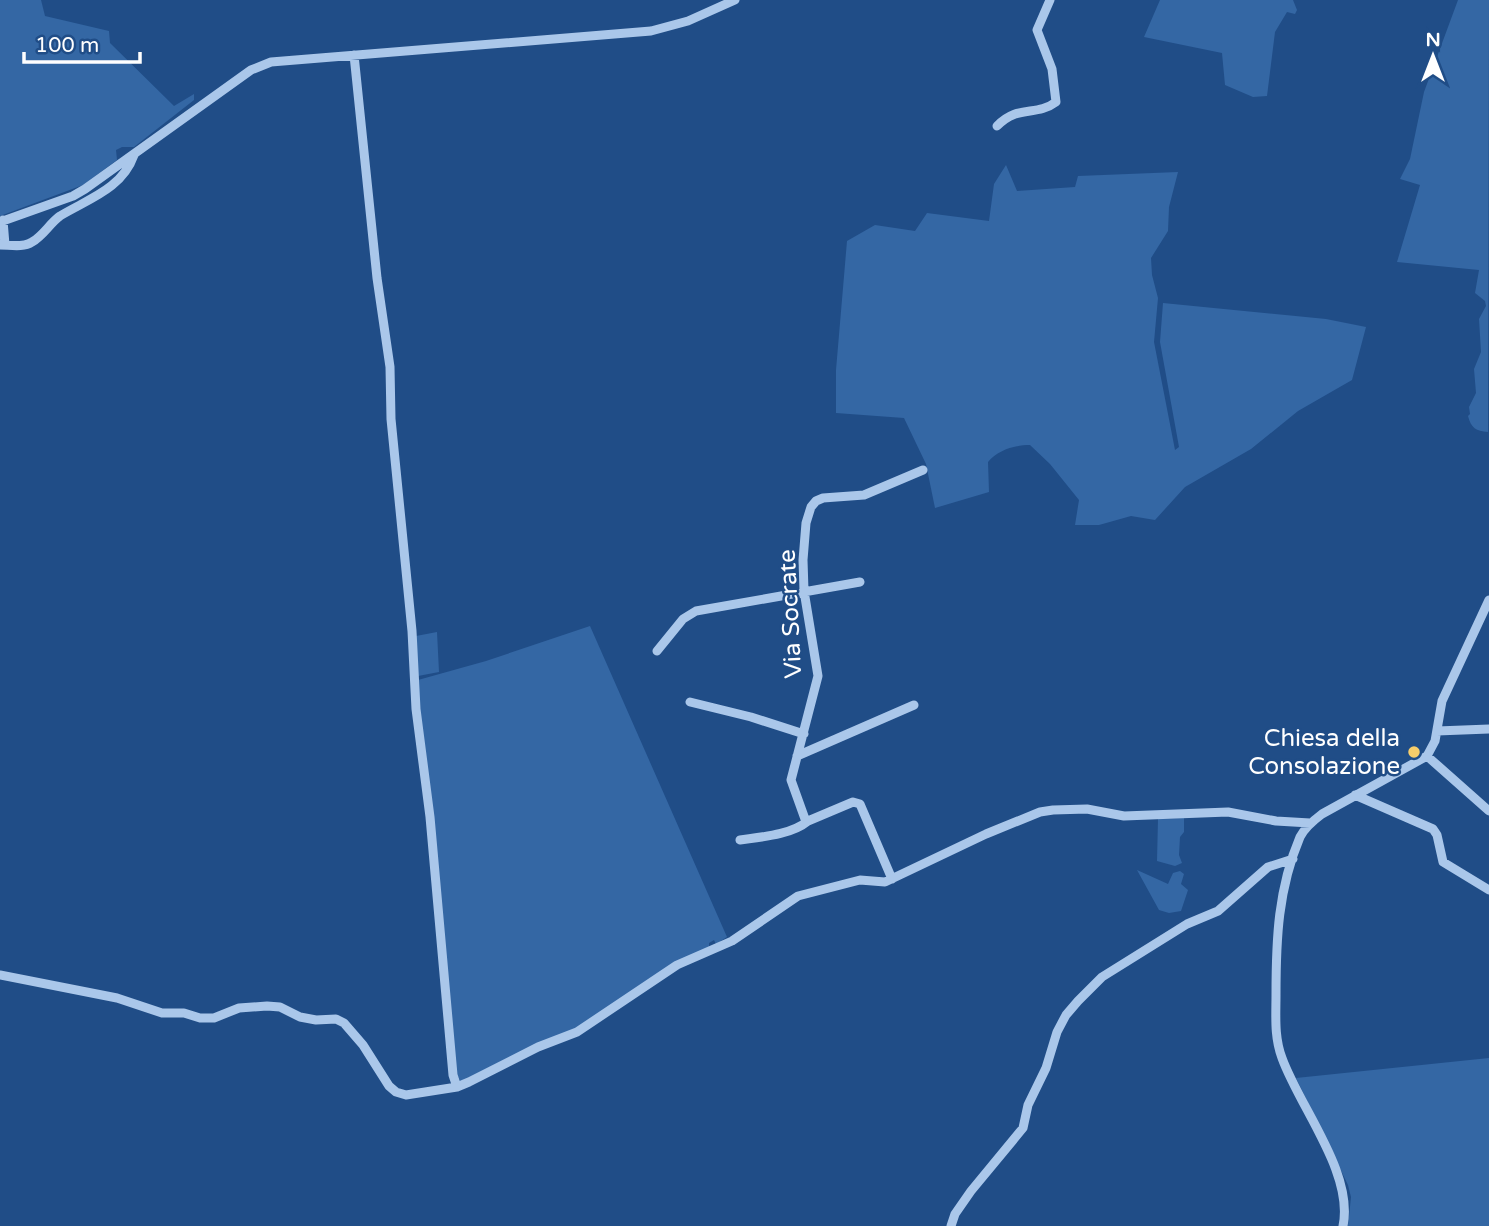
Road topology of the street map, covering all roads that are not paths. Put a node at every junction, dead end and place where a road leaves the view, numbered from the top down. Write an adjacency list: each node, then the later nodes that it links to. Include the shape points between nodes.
1 (735, 0): 3 (street, via 651,31)
2 (1050, 0): 4 (street, via 1037,30 1052,69 1056,102 1011,114)
3 (354, 55): 5 (street, via 260,65); 31 (street, via 390,367 416,709)
4 (997, 126)
5 (134, 154): 6 (street, via 85,189); 7 (street, via 130,167 112,186)
6 (48, 205): 7 (street); 8 (street)
7 (58, 217): 9 (street, via 32,242)
8 (1, 221): 9 (street)
9 (3, 245)
10 (923, 470): 12 (street, Via Socrate, via 864,495 816,501 806,523)
11 (860, 582): 12 (street)
12 (804, 591): 14 (street, via 696,611 682,619); 19 (street, Via Socrate, via 818,676)
13 (1489, 600): 18 (street, via 1442,701)
14 (657, 651)
15 (690, 702): 19 (street)
16 (914, 705): 20 (street)
17 (1489, 729): 18 (street)
18 (1437, 731): 21 (street)
19 (804, 734): 20 (street, Via Socrate)
20 (797, 756): 24 (street, Via Socrate, via 791,780)
21 (1427, 756): 22 (street); 23 (street)
22 (1355, 795): 25 (street); 29 (street, via 1433,829 1443,862)
23 (1489, 811)
24 (808, 821): 26 (street); 28 (street, via 853,802 860,804)
25 (1310, 823): 27 (street); 28 (street, via 1227,812 1124,816 1053,810 986,834)
26 (740, 840)
27 (1293, 859): 32 (street, via 1268,867 1218,911 1187,924 1102,977 1078,1001 1058,1032 1023,1128 971,1191); 33 (street, via 1277,921 1276,1033 1286,1068 1343,1188)
28 (892, 879): 31 (street, via 860,880 798,896 732,941 677,965 577,1032)
29 (1489, 890)
30 (0, 975): 31 (street, via 104,995 162,1013 214,1018 239,1008 267,1006 300,1017 336,1019 363,1045 396,1092 406,1095)
31 (457, 1087)
32 (951, 1226)
33 (1343, 1226)

